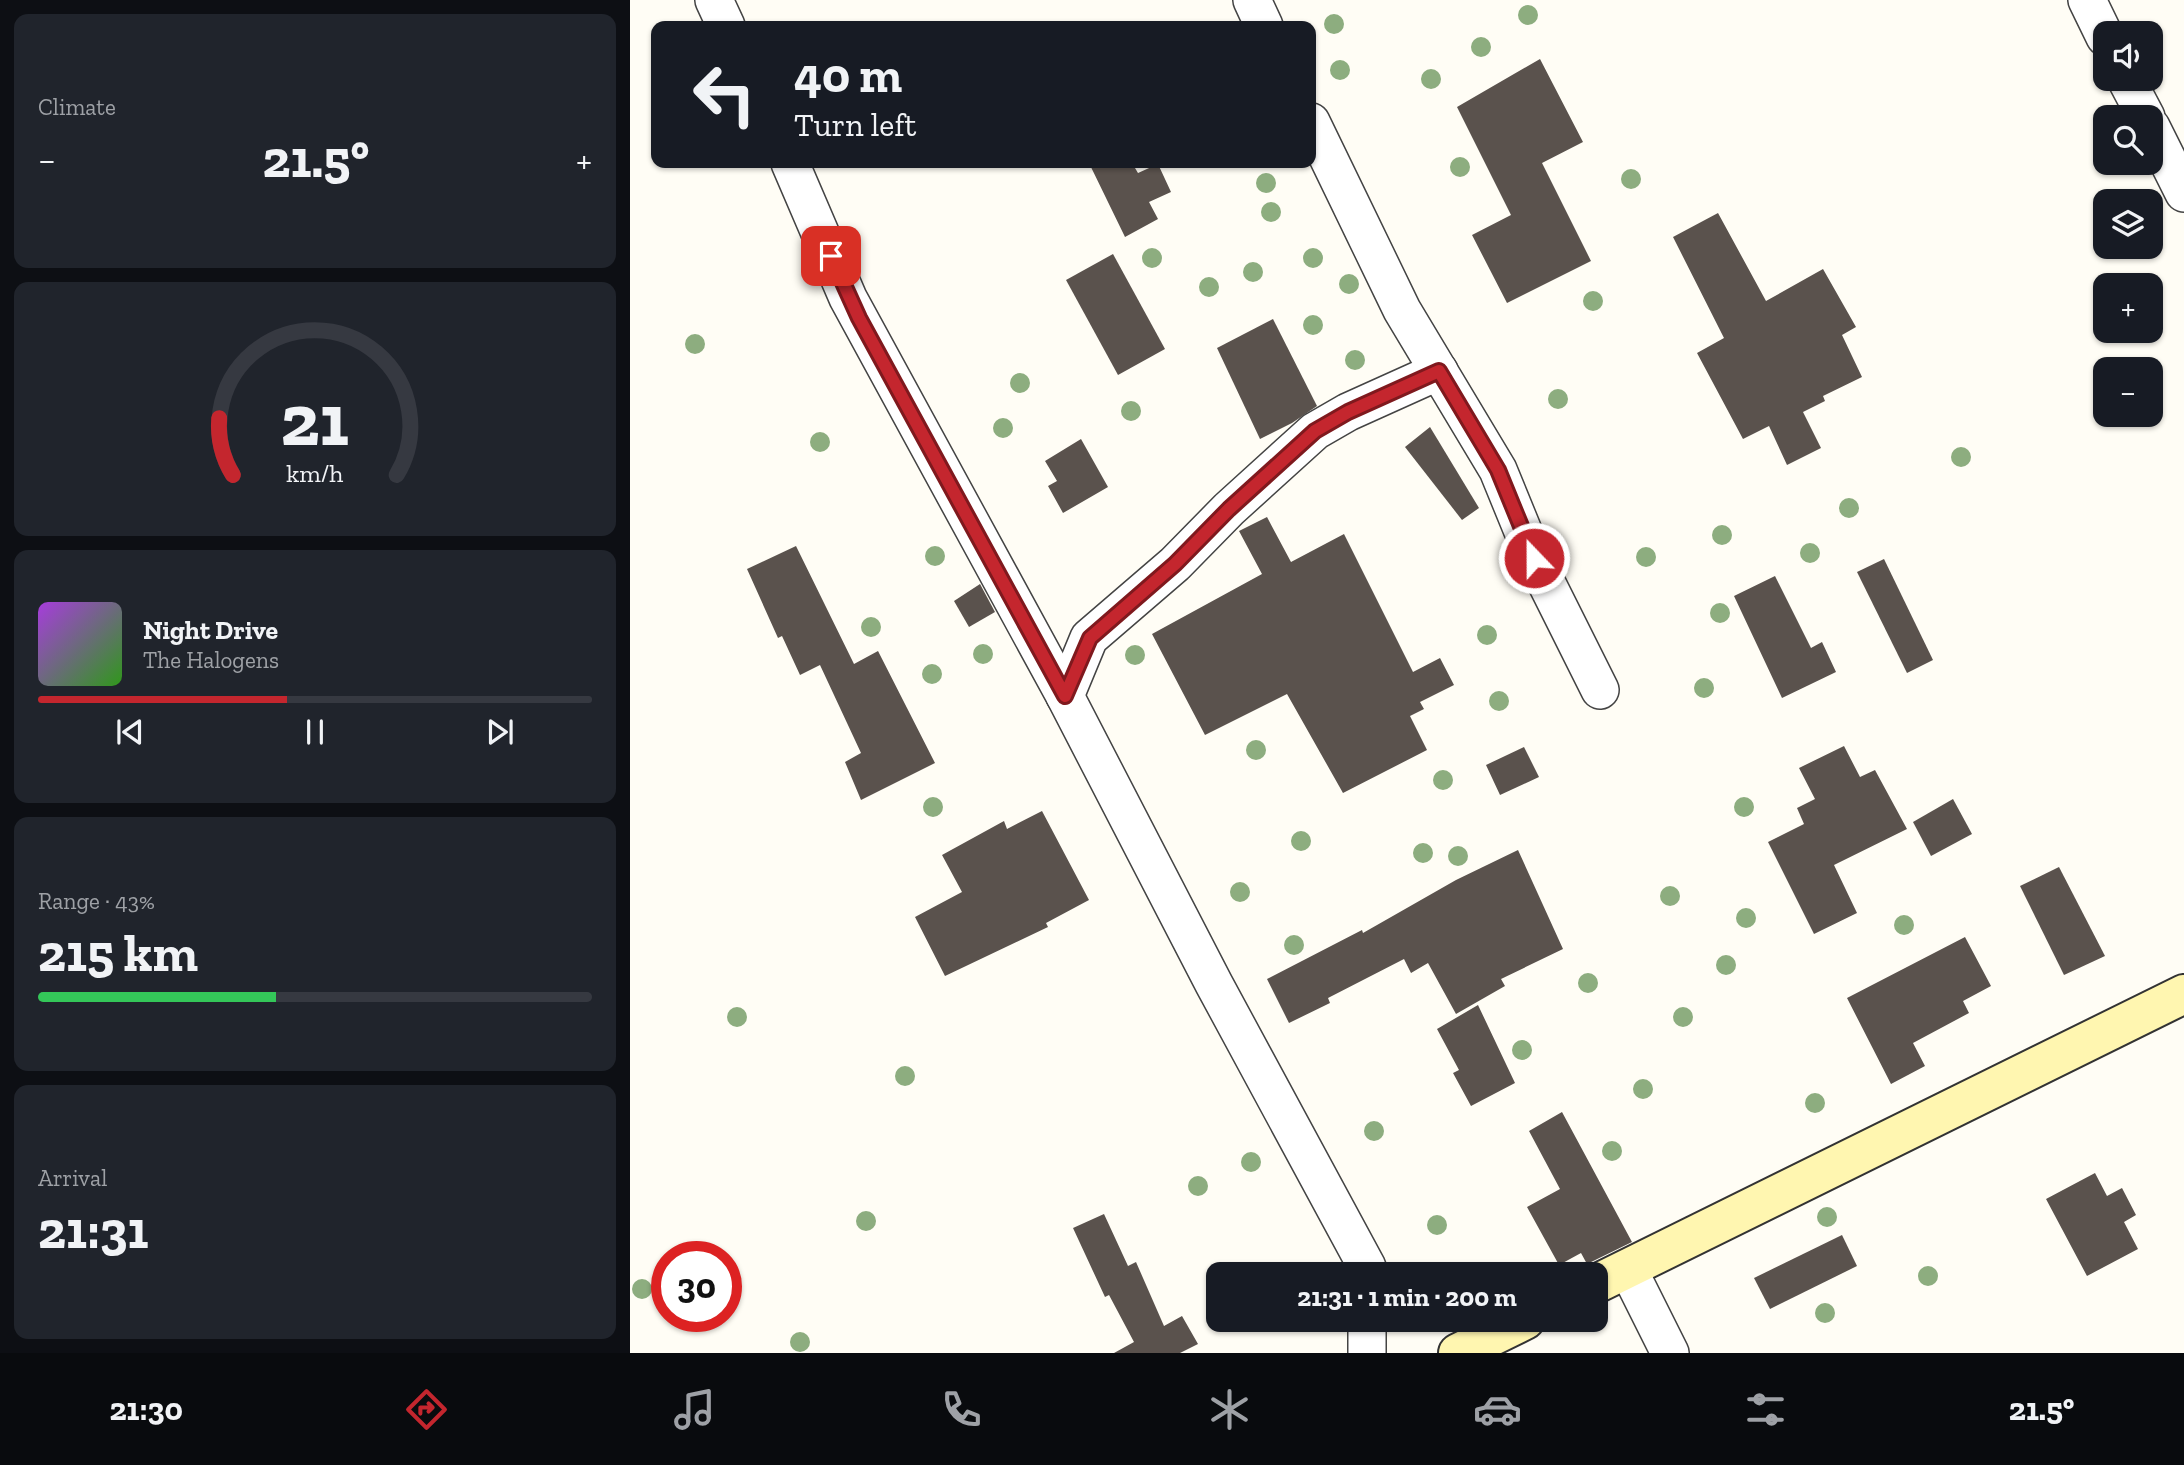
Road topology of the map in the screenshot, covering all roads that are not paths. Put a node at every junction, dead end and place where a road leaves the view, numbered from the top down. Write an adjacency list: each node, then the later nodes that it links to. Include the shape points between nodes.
1 (714, 0): 4 (street)
2 (1252, 0): 5 (street)
3 (2087, 0): 6 (street)
4 (724, 21)
5 (1262, 21)
6 (2097, 21)
7 (1316, 132): 11 (street, via 1402,310)
8 (2163, 151): 10 (street)
9 (792, 168): 13 (street, via 848,298)
10 (2184, 193)
11 (1439, 371): 12 (street, via 1498,470 1534,558); 13 (street, via 1315,431 1090,638)
12 (1600, 690)
13 (1065, 696): 15 (street, via 1214,984)
14 (2184, 994): 16 (street)
15 (1367, 1262)
16 (1612, 1276): 21 (street)
17 (1367, 1332): 19 (street)
18 (1499, 1332): 20 (street)
19 (1367, 1353)
20 (1458, 1353)
21 (1670, 1353)

